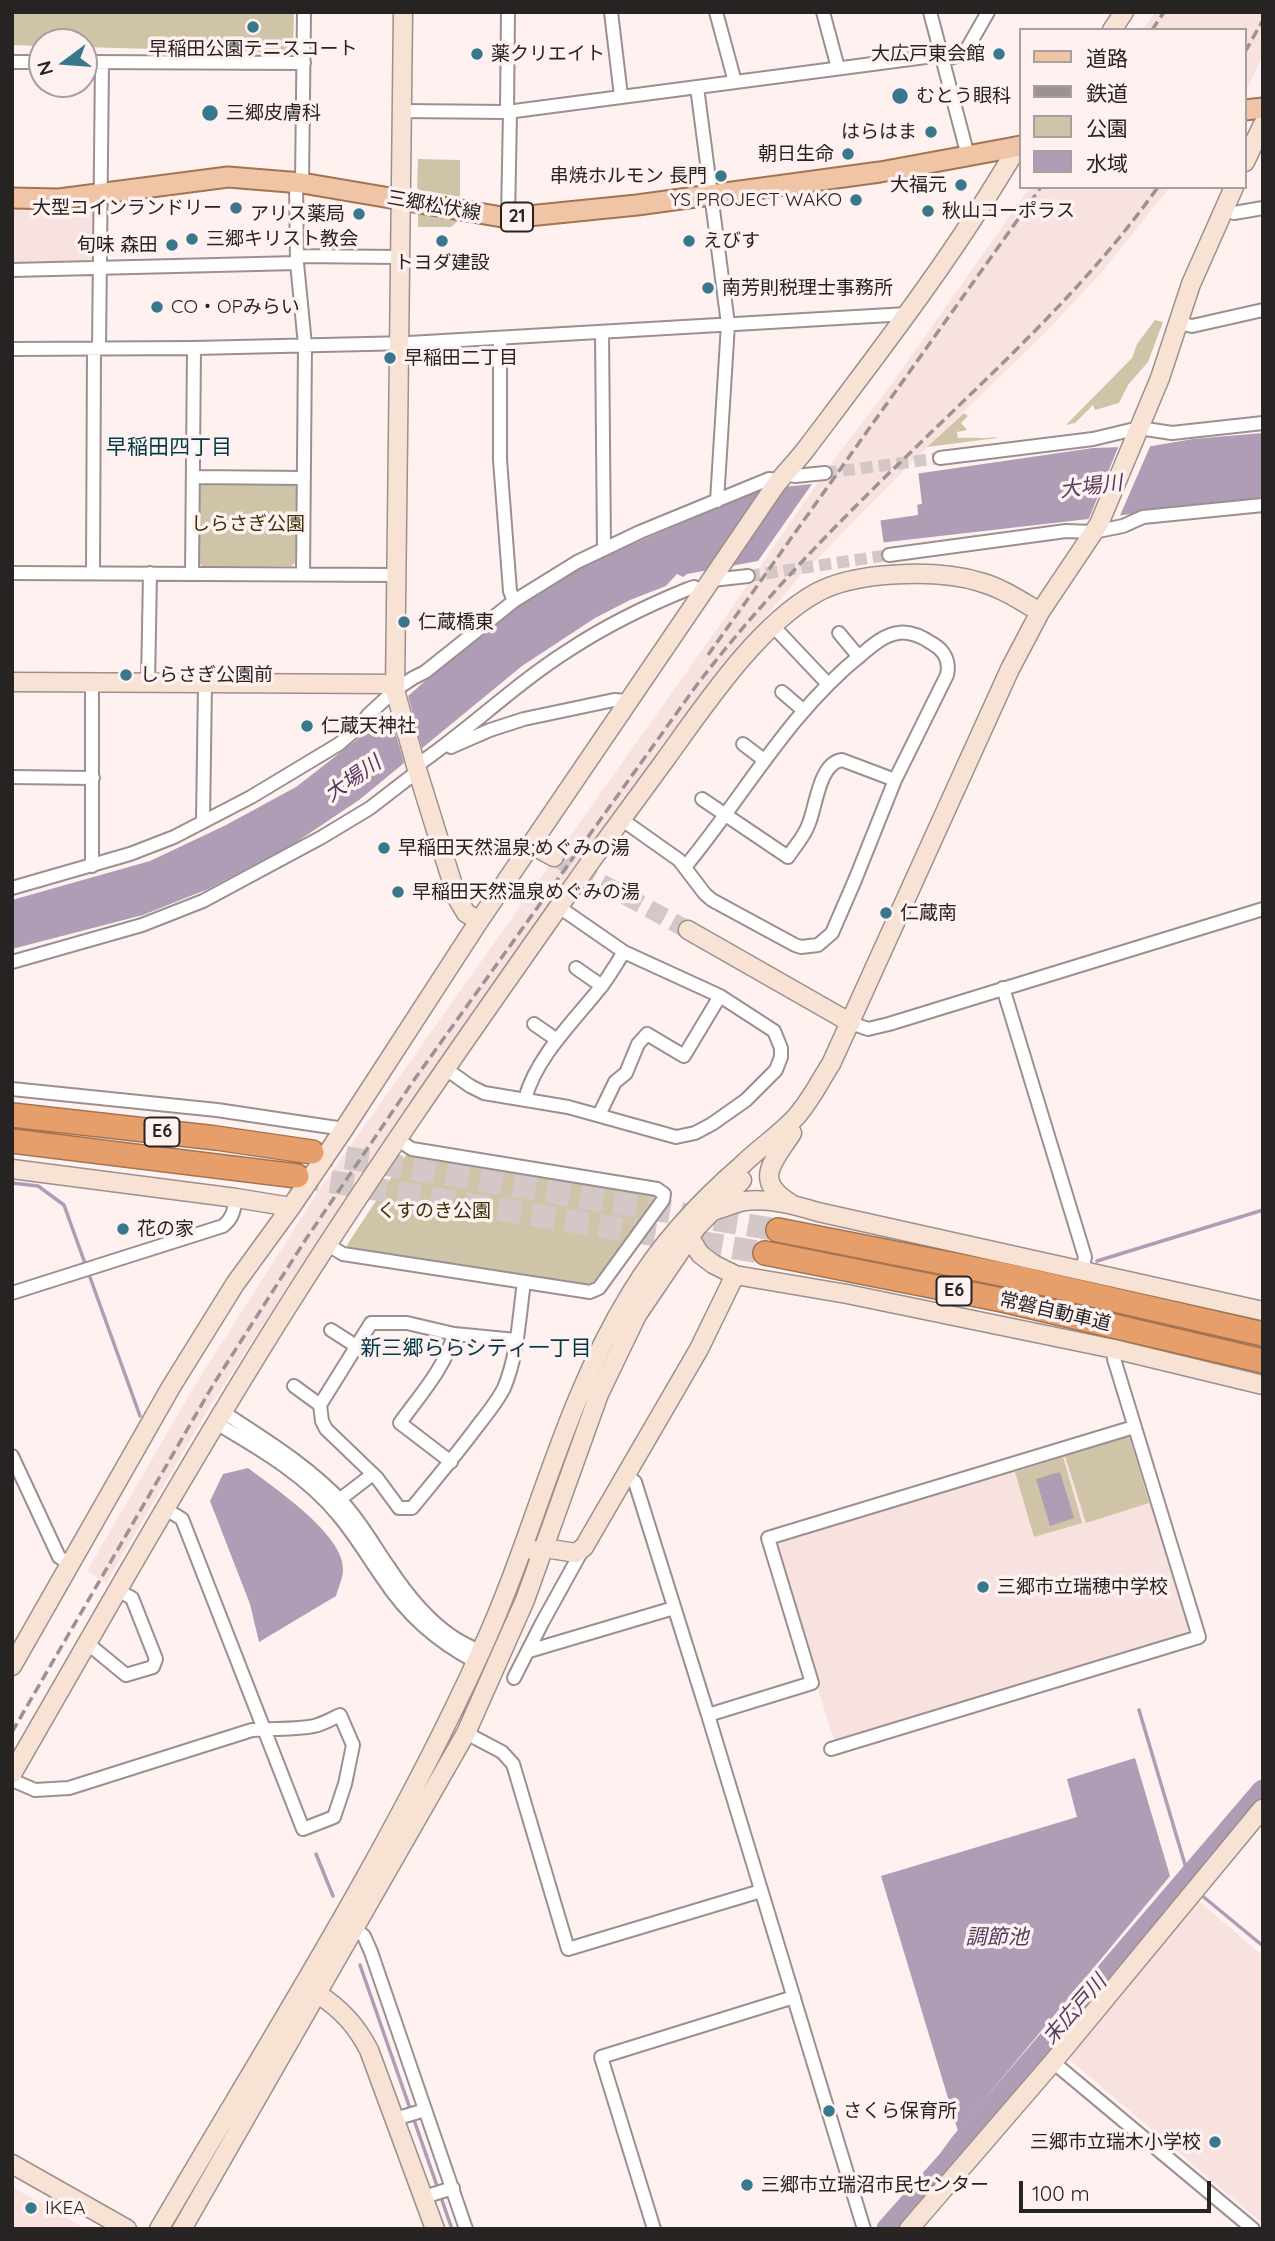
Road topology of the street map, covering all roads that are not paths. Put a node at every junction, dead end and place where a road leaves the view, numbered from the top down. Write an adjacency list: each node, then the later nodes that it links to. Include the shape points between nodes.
1 (304, 12): 14 (street)
2 (403, 12): 19 (street)
3 (508, 12): 20 (street)
4 (611, 12): 18 (street)
5 (716, 12): 16 (street)
6 (823, 12): 15 (street)
7 (930, 12): 11 (street)
8 (988, 12): 11 (street, via 964,54)
9 (1124, 12): 10 (street)
10 (1113, 28)
11 (942, 57): 15 (street); 23 (street)
12 (98, 62): 13 (street)
13 (102, 62): 14 (street); 27 (street)
14 (304, 63): 25 (street)
15 (838, 68): 16 (street)
16 (735, 82): 17 (street)
17 (697, 87): 18 (street); 28 (street)
18 (621, 96): 20 (street)
19 (402, 111): 20 (street); 30 (street)
20 (509, 112): 33 (street)
21 (1263, 124): 24 (street)
22 (1020, 146): 23 (main road, 三郷松伏線 / 21); 39 (street)
23 (968, 156): 28 (main road, 三郷松伏線 / 21)
24 (1247, 158)
25 (299, 183): 27 (main road, 三郷松伏線 / 21, via 228,177); 30 (main road, 三郷松伏線 / 21); 35 (street)
26 (1233, 189): 32 (street)
27 (101, 194): 29 (main road, 三郷松伏線 / 21); 36 (street)
28 (711, 195): 33 (main road, 三郷松伏線 / 21); 41 (street)
29 (12, 198)
30 (400, 201): 33 (main road, 三郷松伏線 / 21); 34 (street)
31 (1263, 208): 32 (street, via 1234,214)
32 (1225, 210): 40 (street, via 1191,284)
33 (508, 218)
34 (399, 257): 35 (street); 44 (street)
35 (297, 260): 36 (street); 45 (street)
36 (101, 268): 37 (street); 48 (street)
37 (12, 270)
38 (1263, 310): 40 (street, via 1192,326)
39 (906, 314): 41 (street); 55 (street)
40 (1179, 323): 50 (street)
41 (729, 324): 42 (street); 56 (street)
42 (601, 332): 43 (street); 59 (street)
43 (500, 338): 44 (street); 69 (street, via 502,503)
44 (399, 343): 45 (street); 66 (street)
45 (305, 345): 46 (street); 54 (street)
46 (194, 348): 48 (street); 53 (street)
47 (12, 349): 48 (street)
48 (97, 349): 62 (street)
49 (1263, 423): 50 (street)
50 (1137, 434): 51 (street); 58 (street)
51 (940, 458)
52 (825, 473): 55 (street)
53 (193, 477): 54 (street); 64 (street)
54 (304, 478): 65 (street)
55 (780, 480): 56 (street); 68 (street)
56 (717, 501): 59 (street)
57 (1263, 505): 58 (street, via 1143,517 1123,526)
58 (1096, 528): 60 (street); 70 (street)
59 (604, 549): 69 (street)
60 (888, 555)
61 (12, 573): 62 (street)
62 (93, 573): 63 (street)
63 (149, 573): 64 (street); 77 (street)
64 (192, 573): 65 (street)
65 (303, 574): 66 (street)
66 (396, 575): 79 (street)
67 (748, 576): 68 (street)
68 (711, 581): 81 (street); 84 (street, via 663,599 567,650)
69 (514, 601): 79 (street)
70 (1040, 612): 71 (street, via 981,582 904,575 832,586 802,602); 109 (street, via 997,697)
71 (773, 626): 76 (street); 92 (street, via 720,685)
72 (839, 633): 73 (street)
73 (859, 657): 76 (street); 89 (street, via 885,636 901,632 936,645 948,667)
74 (12, 682): 75 (street)
75 (92, 682): 77 (street); 88 (street)
76 (827, 683): 82 (street)
77 (148, 684): 78 (street)
78 (205, 684): 79 (street); 93 (street)
79 (395, 691): 86 (street); 93 (street, via 340,744)
80 (782, 692): 82 (street)
81 (629, 701): 84 (street, via 614,700 524,719); 94 (street)
82 (803, 710): 85 (street)
83 (743, 744): 85 (street)
84 (438, 751): 86 (street)
85 (764, 760): 91 (street)
86 (416, 766): 101 (street, via 457,898); 104 (street, via 370,808 203,901 142,925)
87 (12, 777): 88 (street)
88 (93, 778): 96 (street)
89 (895, 780): 91 (street, via 842,760 831,764 804,834 788,857); 97 (street, via 832,933 818,945 801,947 749,921 705,894)
90 (702, 799): 91 (street)
91 (725, 814): 97 (street)
92 (621, 819): 97 (street); 99 (street)
93 (203, 821): 96 (street, via 174,837)
94 (532, 845): 95 (street); 101 (street)
95 (554, 857)
96 (92, 866): 98 (street)
97 (685, 867)
98 (12, 888)
99 (559, 907): 103 (street); 113 (street)
100 (1263, 908): 107 (street)
101 (479, 921): 118 (street)
102 (688, 930): 109 (street)
103 (624, 952): 106 (street); 108 (street)
104 (12, 962)
105 (576, 968): 106 (street)
106 (602, 986): 111 (street)
107 (1003, 988): 109 (street, via 868,1029); 133 (street, via 1085,1257)
108 (720, 996): 117 (street, via 684,1056 647,1034); 117 (street, via 774,1031 781,1048 776,1070 746,1100 703,1129 676,1136)
109 (851, 1023): 112 (street)
110 (534, 1024): 111 (street)
111 (556, 1040): 115 (street)
112 (831, 1064): 119 (street, via 823,1092); 130 (street, via 794,1119 733,1172)
113 (446, 1069): 115 (street, via 484,1093); 120 (street)
114 (12, 1089): 118 (street, via 217,1110)
115 (525, 1099): 117 (street)
116 (12, 1115): 122 (highway, E6)
117 (599, 1115)
118 (344, 1129): 127 (street)
119 (792, 1133): 126 (street, via 773,1159 769,1176 777,1194); 128 (street)
120 (398, 1140): 131 (street); 135 (street, via 412,1149 657,1189 664,1194 598,1288 590,1292)
121 (12, 1141): 124 (highway, E6)
122 (312, 1152)
123 (12, 1169): 125 (street)
124 (297, 1176)
125 (236, 1198): 127 (street); 136 (street, via 230,1220 223,1226)
126 (793, 1204): 128 (street, via 744,1201); 133 (street)
127 (291, 1207): 158 (street, via 178,1375)
128 (711, 1212): 130 (street)
129 (778, 1230): 140 (highway, 常磐自動車道 / E6, via 1006,1275)
130 (685, 1231): 134 (street, via 699,1254); 157 (street, via 616,1356); 161 (street, via 664,1245 631,1293 589,1370)
131 (328, 1245): 135 (street, via 343,1254); 148 (street)
132 (765, 1253): 144 (highway, 常磐自動車道 / E6, via 1002,1300)
133 (1082, 1269): 137 (street)
134 (735, 1275): 143 (street); 153 (street, via 699,1349)
135 (524, 1282): 141 (street)
136 (12, 1293)
137 (1263, 1311)
138 (331, 1330): 142 (street)
139 (454, 1334): 141 (street); 142 (street, via 407,1323 371,1323); 151 (street, via 438,1371 400,1423)
140 (1263, 1334)
141 (516, 1340): 151 (street, via 511,1369 498,1399)
142 (356, 1346): 147 (street)
143 (1114, 1349): 145 (street); 149 (street)
144 (1263, 1361)
145 (1263, 1385)
146 (294, 1386): 147 (street)
147 (320, 1405): 152 (street, via 326,1429)
148 (219, 1418): 154 (street, via 289,1455); 155 (street); 164 (street, via 312,1487 338,1514 413,1616 449,1648)
149 (1135, 1427): 167 (street, via 768,1538 812,1684); 170 (street, via 1199,1636)
150 (12, 1456): 158 (street, via 59,1558)
151 (450, 1462): 152 (street, via 412,1507 399,1508)
152 (373, 1474): 154 (street)
153 (626, 1475): 156 (street); 160 (street, via 635,1482)
154 (340, 1500): 164 (street, via 422,1610)
155 (164, 1508): 159 (street); 168 (street, via 182,1519)
156 (584, 1547): 157 (street, via 576,1553); 163 (street)
157 (545, 1548): 161 (street, via 532,1553 513,1596); 169 (street)
158 (70, 1564): 165 (street)
159 (117, 1590): 162 (street); 162 (street, via 132,1598 156,1659 153,1667 126,1675)
160 (674, 1608): 163 (street); 167 (street)
161 (494, 1619): 164 (street)
162 (87, 1643): 171 (street)
163 (529, 1651): 166 (street)
164 (478, 1657): 185 (street, via 401,1816)
165 (12, 1666)
166 (514, 1678)
167 (708, 1715): 174 (street)
168 (262, 1729): 168 (street, via 303,1829 334,1817 352,1745 340,1716 313,1726); 172 (street, via 69,1788 34,1790)
169 (466, 1733): 174 (street, via 502,1752 513,1764 568,1949); 175 (street)
170 (831, 1749)
171 (12, 1774)
172 (12, 1780)
173 (1263, 1809): 178 (street)
174 (761, 1891): 177 (street)
175 (355, 1929): 176 (street); 179 (street, via 371,1952)
176 (317, 1994): 180 (street, via 359,2030); 186 (street)
177 (794, 1997): 189 (street, via 601,2057); 190 (street)
178 (1053, 2062): 191 (street); 192 (street)
179 (425, 2110): 180 (street); 182 (street)
180 (400, 2117): 183 (street)
181 (12, 2164): 184 (street)
182 (453, 2188): 183 (street); 188 (street)
183 (428, 2196): 187 (street)
184 (127, 2229)
185 (159, 2229)
186 (182, 2229)
187 (435, 2229)
188 (466, 2229)
189 (654, 2229)
190 (864, 2229)
191 (909, 2229)
192 (1253, 2229)

